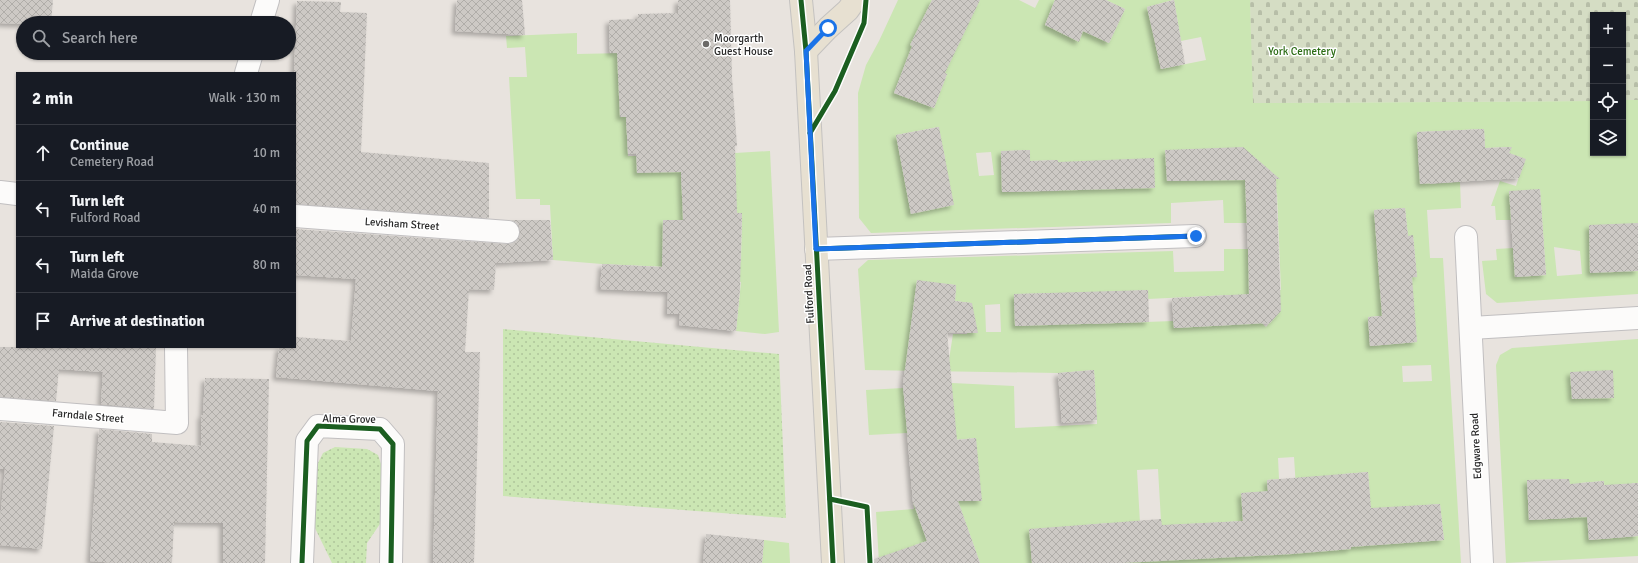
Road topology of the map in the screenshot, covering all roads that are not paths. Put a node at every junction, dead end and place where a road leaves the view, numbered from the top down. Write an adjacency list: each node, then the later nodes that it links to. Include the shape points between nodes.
1 (268, 0): 4 (street)
2 (801, 0): 5 (main road, Fulford Road)
3 (855, 0): 5 (main road)
4 (263, 16)
5 (806, 51): 14 (main road, Fulford Road)
6 (250, 60): 7 (street)
7 (246, 72)
8 (0, 192): 9 (street)
9 (16, 194)
10 (296, 216): 11 (street, Levisham Street)
11 (508, 232)
12 (1196, 236): 14 (street)
13 (1466, 237): 16 (street, Edgware Road)
14 (816, 249): 21 (main road, Fulford Road)
15 (1638, 318): 16 (street)
16 (1470, 328): 22 (street, Edgware Road)
17 (176, 348): 18 (street, Farndale Street, via 177,423)
18 (0, 409)
19 (302, 563): 20 (street, Alma Grove, via 307,441 318,426 380,430 393,444)
20 (391, 563)
21 (833, 563)
22 (1482, 563)

